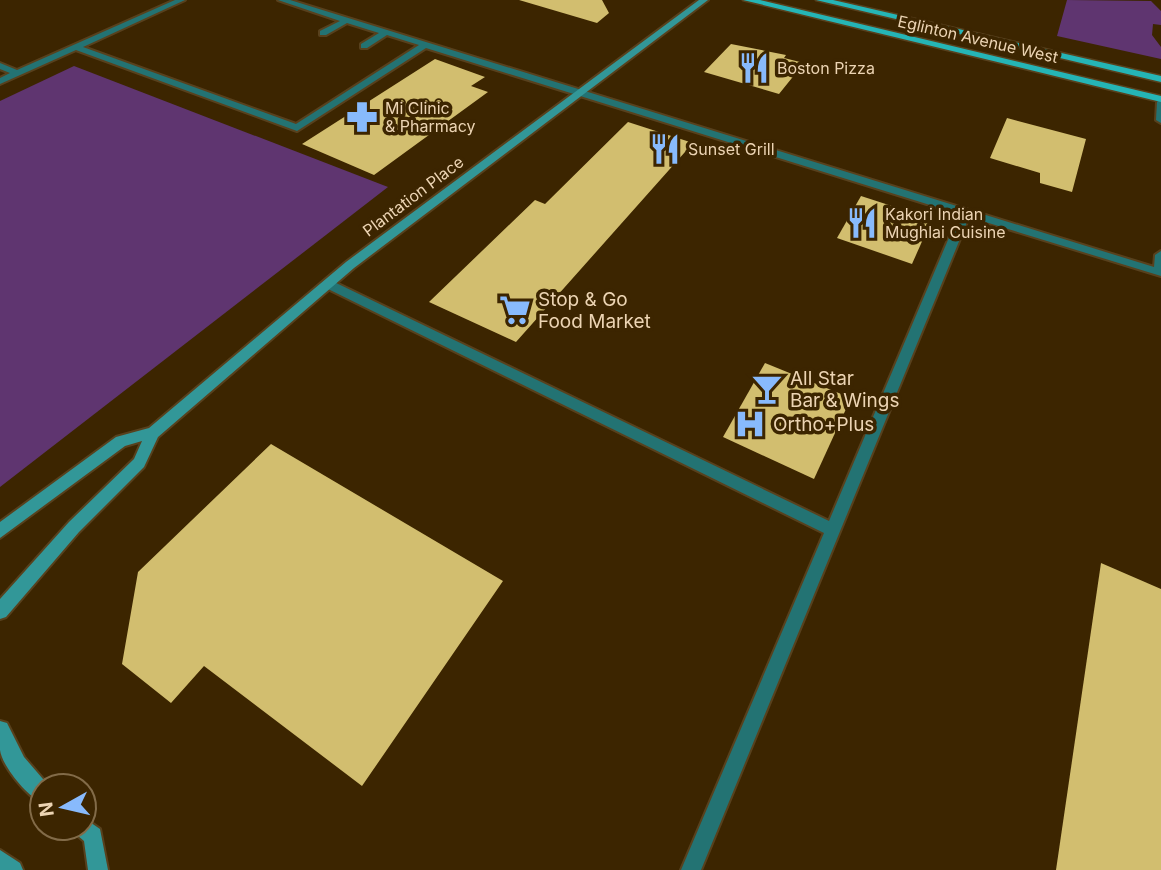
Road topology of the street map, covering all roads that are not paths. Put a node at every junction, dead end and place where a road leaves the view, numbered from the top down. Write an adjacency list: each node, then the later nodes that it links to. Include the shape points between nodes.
1 (181, 0): 11 (lane)
2 (282, 0): 6 (lane)
3 (704, 0): 16 (street, Plantation Place)
4 (748, 0): 17 (main road, Eglinton Avenue West)
5 (821, 0): 14 (main road, Eglinton Avenue West)
6 (347, 20): 7 (lane); 8 (lane)
7 (386, 32): 9 (lane); 10 (lane)
8 (323, 33)
9 (425, 44): 11 (lane, via 297,128); 16 (lane)
10 (364, 46)
11 (76, 47): 13 (lane)
12 (0, 66): 13 (lane)
13 (17, 73): 15 (lane)
14 (1161, 79)
15 (0, 81)
16 (578, 92): 19 (lane); 21 (street, Plantation Place)
17 (1161, 101): 18 (lane)
18 (1161, 120)
19 (965, 213): 20 (lane, via 1159,273); 23 (lane)
20 (1161, 255)
21 (328, 284): 22 (street, Plantation Place); 23 (lane)
22 (153, 433): 24 (street, Plantation Place, via 121,441); 25 (street, Plantation Place, via 139,463 74,527)
23 (833, 530): 32 (lane)
24 (0, 531)
25 (0, 611)
26 (0, 730): 27 (street)
27 (28, 779)
28 (94, 842): 31 (street)
29 (0, 860): 30 (street)
30 (13, 870)
31 (98, 870)
32 (691, 870)

